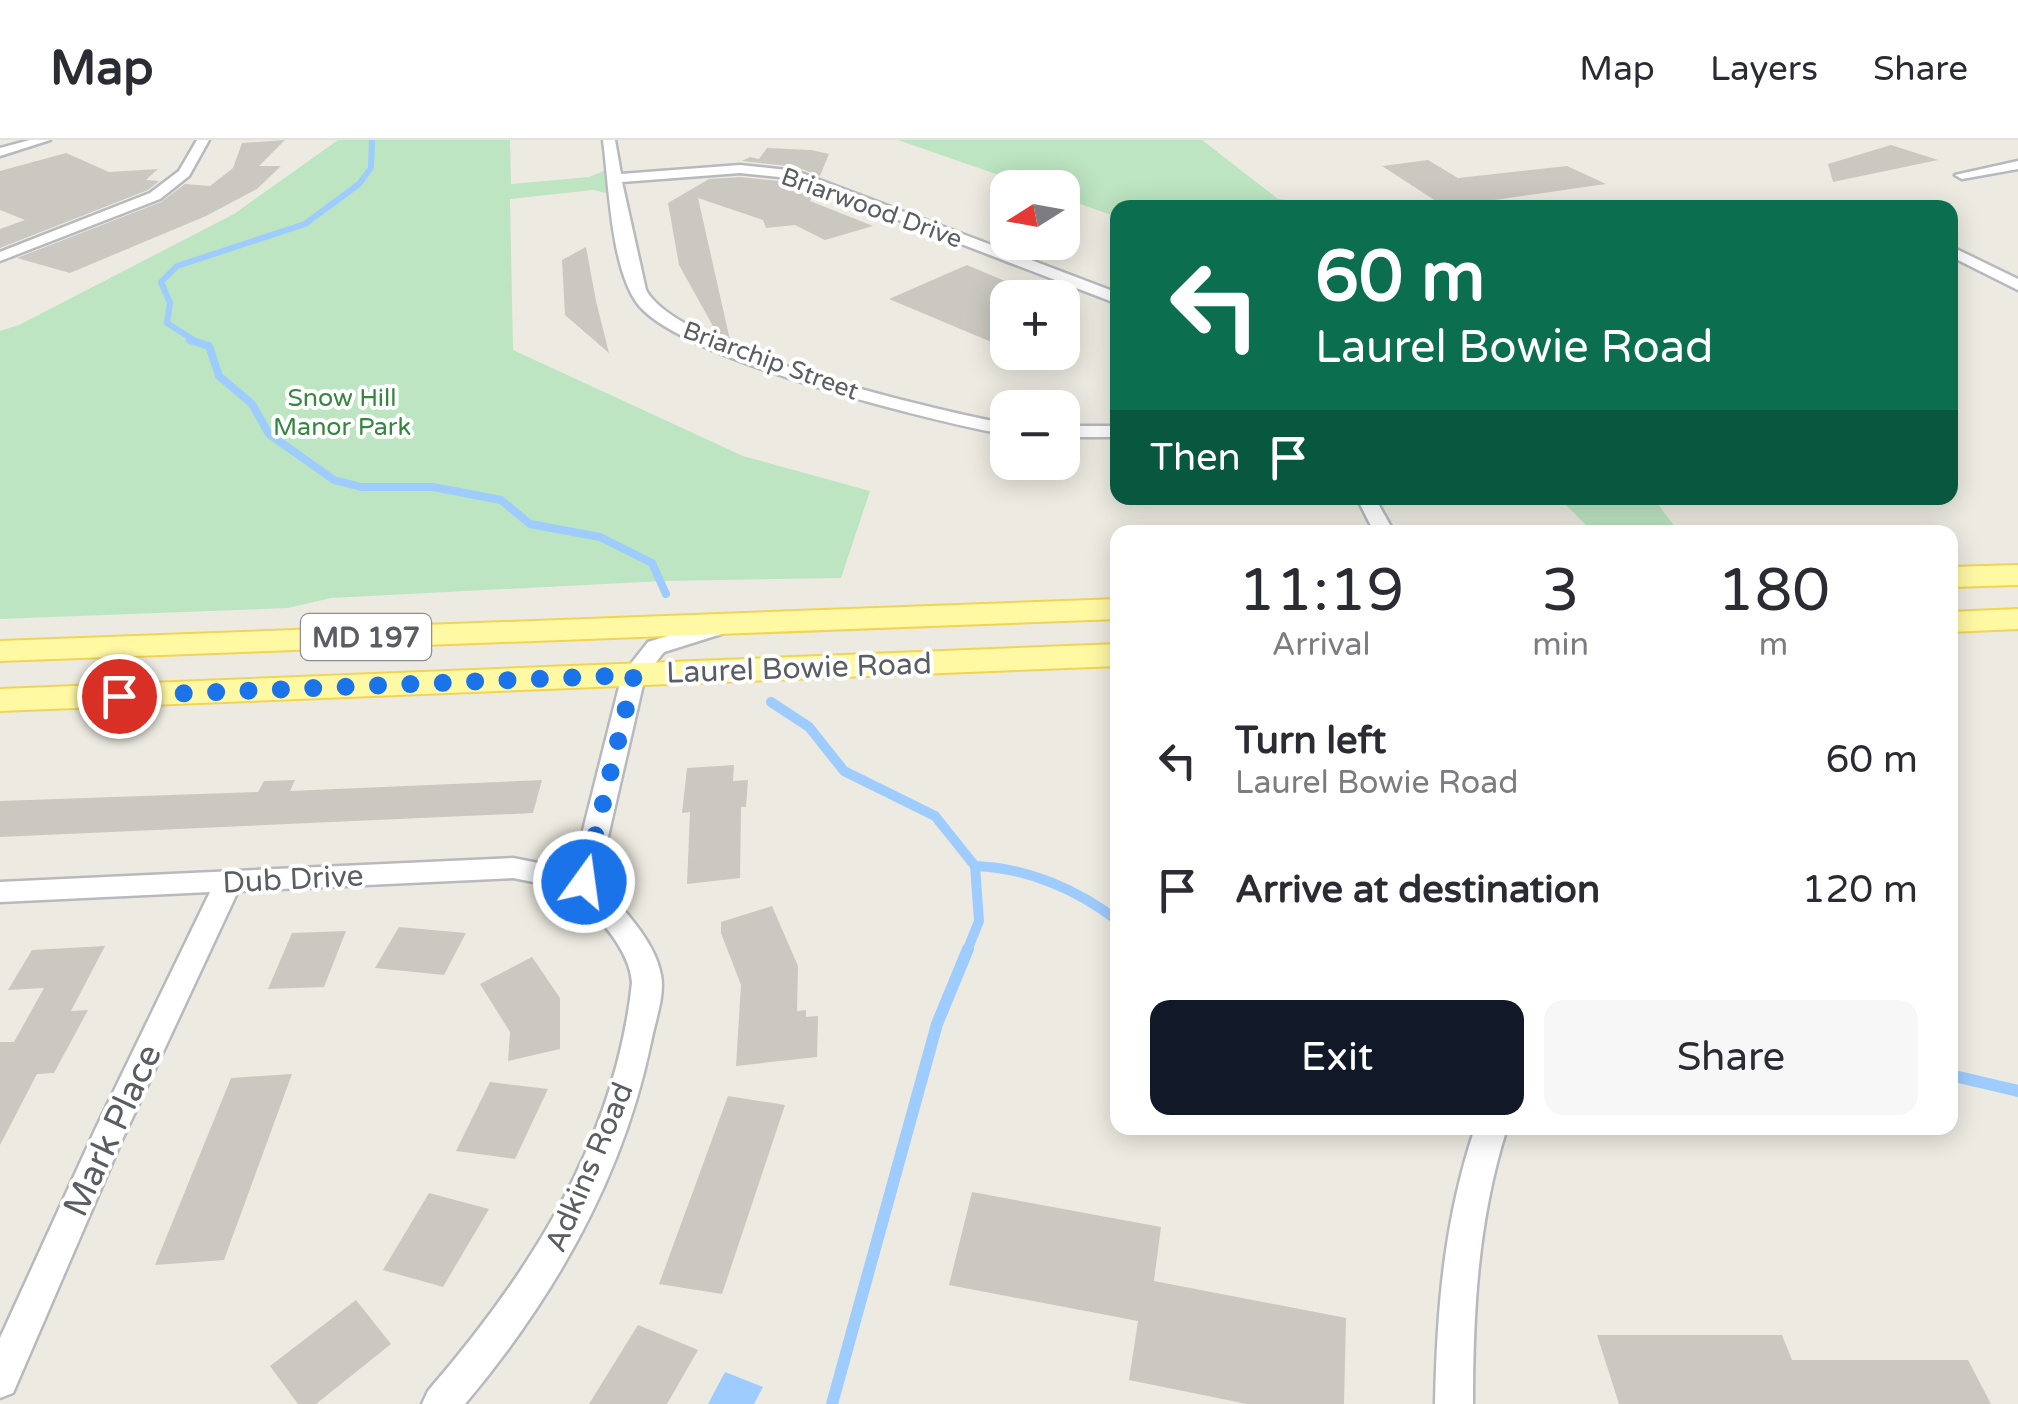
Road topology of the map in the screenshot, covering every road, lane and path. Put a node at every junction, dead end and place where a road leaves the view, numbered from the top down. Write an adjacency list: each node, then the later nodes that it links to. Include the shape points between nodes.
1 (44, 140): 4 (street)
2 (204, 140): 9 (street, via 166,190)
3 (609, 140): 7 (street, Briarchip Street)
4 (0, 152)
5 (2018, 165): 6 (street)
6 (1962, 175)
7 (616, 178): 11 (street, Briarwood Drive, via 740,169 791,174); 12 (street, Briarchip Street, via 638,288 665,320 915,411)
8 (1958, 254): 10 (street)
9 (0, 258)
10 (2018, 285)
11 (1110, 296)
12 (990, 427)
13 (1110, 431): 14 (street)
14 (1080, 432)
15 (2018, 575): 16 (main road)
16 (1958, 578)
17 (1110, 609): 20 (main road, Laurel Bowie Road / MD 197)
18 (2018, 619): 19 (main road)
19 (1958, 622)
20 (731, 623): 21 (main road, Laurel Bowie Road / MD 197); 23 (street, via 656,647)
21 (0, 651)
22 (1110, 655): 23 (main road, Laurel Bowie Road / MD 197)
23 (634, 675): 24 (main road, Laurel Bowie Road / MD 197); 26 (street)
24 (0, 700)
25 (228, 882): 26 (street, Dub Drive, via 513,868); 27 (street, Dub Drive); 29 (street, Mark Place)
26 (584, 882): 30 (street, Adkins Road, via 624,932 647,975 633,1063 613,1127 534,1289)
27 (0, 892)
28 (1488, 1135): 31 (street, via 1473,1176 1456,1277)
29 (0, 1380)
30 (441, 1404)
31 (1454, 1404)

